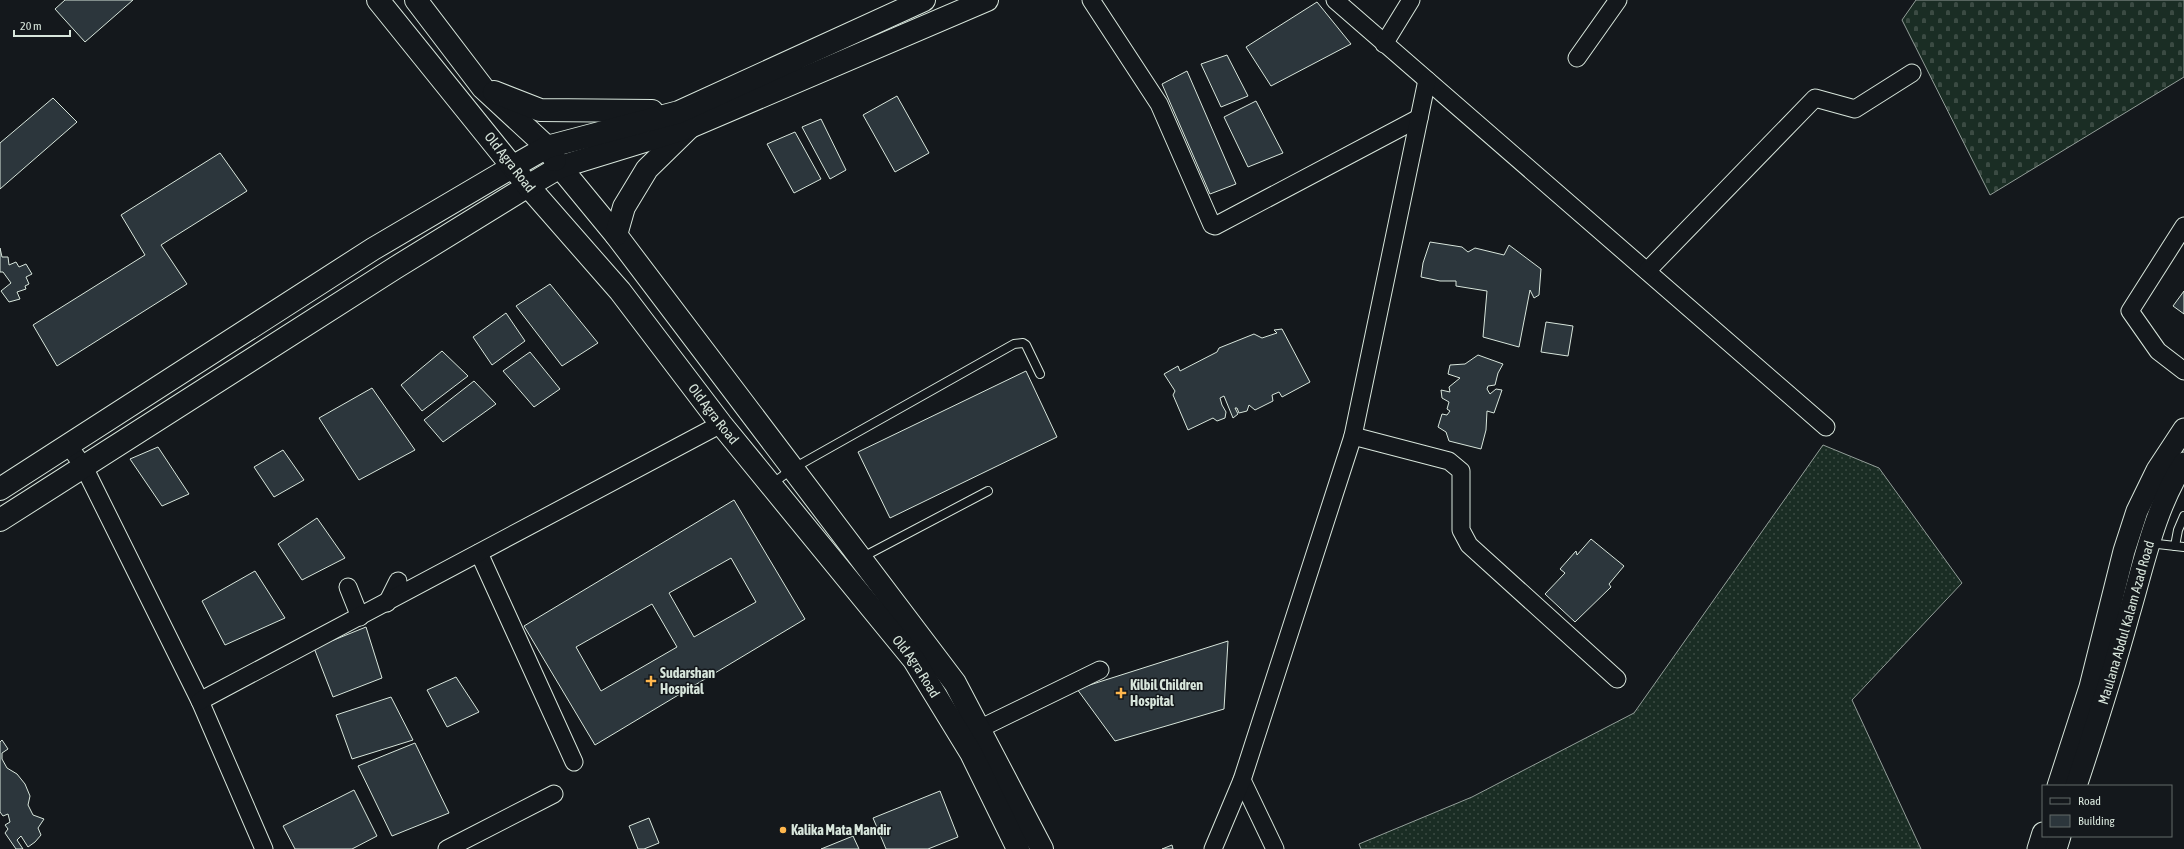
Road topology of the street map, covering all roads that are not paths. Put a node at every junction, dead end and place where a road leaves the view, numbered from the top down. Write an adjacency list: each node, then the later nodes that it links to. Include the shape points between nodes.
1 (378, 0): 17 (main road, Old Agra Road)
2 (416, 0): 13 (main road, Old Agra Road)
3 (924, 0): 15 (main road)
4 (987, 0): 15 (main road)
5 (1091, 0): 14 (street, via 1159,104 1212,225 1215,226)
6 (1334, 0): 9 (street)
7 (1411, 0): 9 (street)
8 (1618, 0): 10 (street)
9 (1384, 44): 12 (street)
10 (1577, 58)
11 (1912, 73): 22 (street, via 1855,109 1815,98)
12 (1427, 80): 14 (street); 22 (street)
13 (483, 88): 15 (main road, via 540,110); 16 (main road, Old Agra Road)
14 (1419, 118): 28 (street)
15 (684, 119): 16 (main road); 18 (main road); 21 (main road, via 647,169 624,207)
16 (547, 147): 17 (main road); 18 (main road, Old Agra Road)
17 (514, 166): 19 (main road, Old Agra Road); 29 (main road, via 373,249)
18 (560, 167): 19 (main road); 21 (main road, Old Agra Road)
19 (528, 186): 25 (main road, Old Agra Road, via 620,291); 31 (main road)
20 (2184, 226): 23 (street, via 2130,311 2158,351)
21 (616, 236): 32 (main road, Old Agra Road)
22 (1647, 271): 26 (street)
23 (2184, 371)
24 (1040, 374): 32 (lane, via 1026,345 1014,344)
25 (721, 424): 33 (main road, Old Agra Road); 40 (street)
26 (1826, 427)
27 (2184, 429): 46 (street, via 2157,470 2137,511 2124,551)
28 (1353, 436): 48 (street, via 1456,465 1461,470 1461,530 1469,545); 52 (street)
29 (68, 445): 31 (street); 34 (main road)
30 (2184, 463): 38 (street, Maulana Abdul Kalam Azad Road, via 2155,522)
31 (84, 467): 37 (main road); 49 (street)
32 (792, 469): 33 (lane); 41 (main road, Old Agra Road)
33 (772, 484): 60 (main road, Old Agra Road, via 914,660 971,753)
34 (0, 489)
35 (988, 491): 41 (lane)
36 (2184, 516): 39 (lane, via 2178,530)
37 (0, 520)
38 (2150, 543): 39 (lane); 46 (street, Maulana Abdul Kalam Azad Road)
39 (2180, 546)
40 (479, 553): 44 (street); 51 (street)
41 (860, 559): 50 (main road, Old Agra Road, via 955,683)
42 (398, 581): 44 (street)
43 (348, 587): 45 (street)
44 (386, 603): 45 (street)
45 (360, 617): 49 (street)
46 (2106, 663): 53 (street); 54 (street, Maulana Abdul Kalam Azad Road)
47 (1100, 670): 50 (street)
48 (1617, 679)
49 (200, 702): 58 (street)
50 (979, 729): 61 (main road, Old Agra Road)
51 (574, 762)
52 (1242, 780): 62 (street); 63 (street)
53 (2058, 785)
54 (2076, 785)
55 (554, 794): 59 (street)
56 (2042, 836): 64 (street)
57 (2060, 837): 65 (street)
58 (264, 849)
59 (447, 849)
60 (1018, 849)
61 (1042, 849)
62 (1213, 849)
63 (1275, 849)
64 (2038, 849)
65 (2056, 849)

